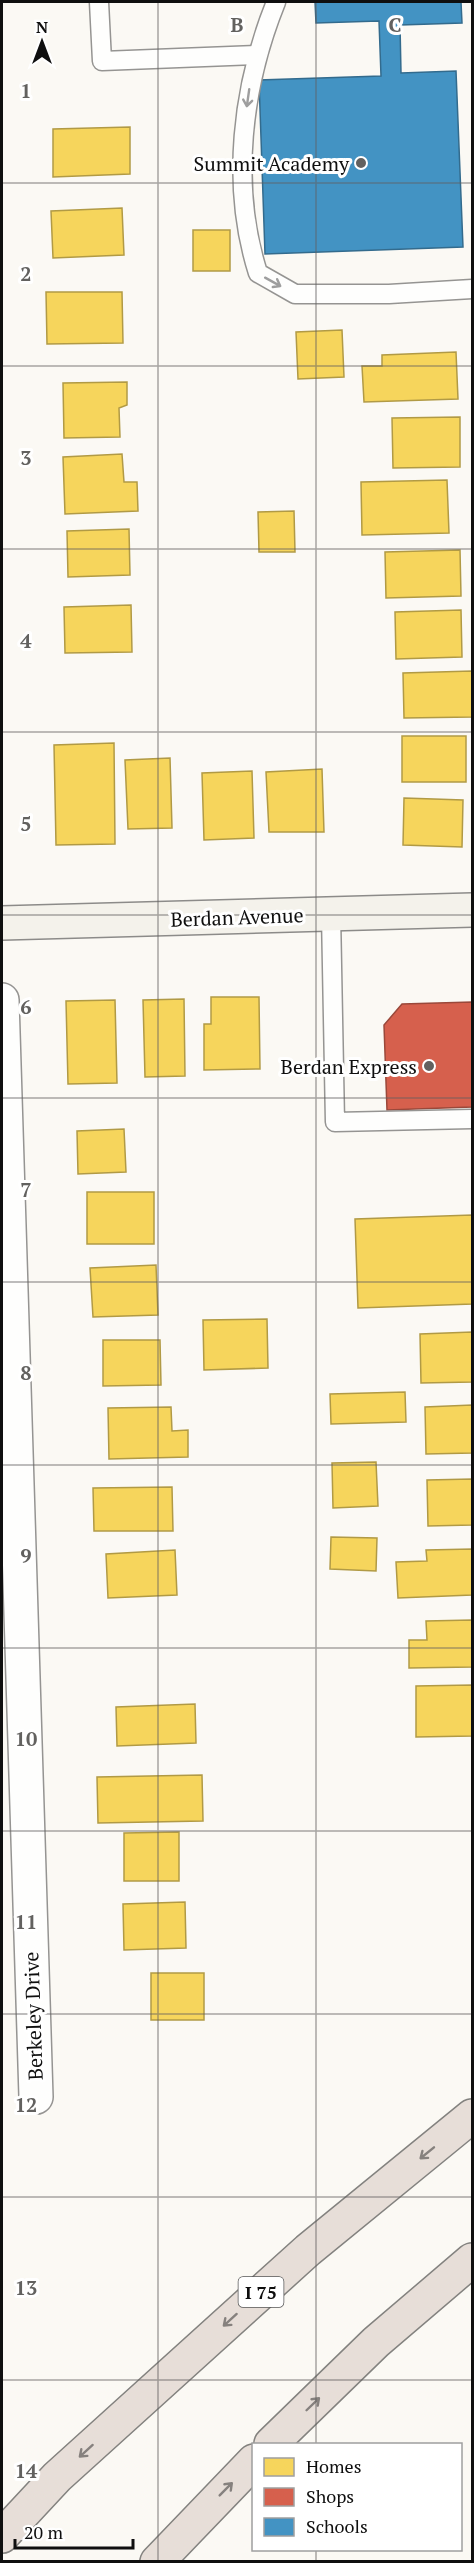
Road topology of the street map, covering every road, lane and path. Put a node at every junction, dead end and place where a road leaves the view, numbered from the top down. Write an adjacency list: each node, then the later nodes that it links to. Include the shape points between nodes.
1 (99, 2): 3 (lane, via 102,61)
2 (276, 2): 3 (lane)
3 (257, 56): 4 (lane, one-way to 4, via 248,97 242,195 248,242 258,273 295,294)
4 (472, 289)
5 (472, 910): 6 (main road, Berdan Avenue)
6 (331, 914): 7 (main road, Berdan Avenue); 9 (lane, via 334,1122)
7 (2, 923)
8 (2, 1000): 10 (street, Berkeley Drive)
9 (472, 1119)
10 (36, 2097)
11 (472, 2116): 15 (highway, I 75, one-way to 15, via 308,2250)
12 (472, 2260): 13 (highway, one-way to 12, via 376,2342)
13 (273, 2443)
14 (252, 2463): 17 (highway, one-way to 14)
15 (57, 2477): 16 (highway); 18 (highway, I 75)
16 (2, 2516)
17 (186, 2530): 19 (highway); 20 (highway)
18 (2, 2536)
19 (156, 2562)
20 (164, 2562)

